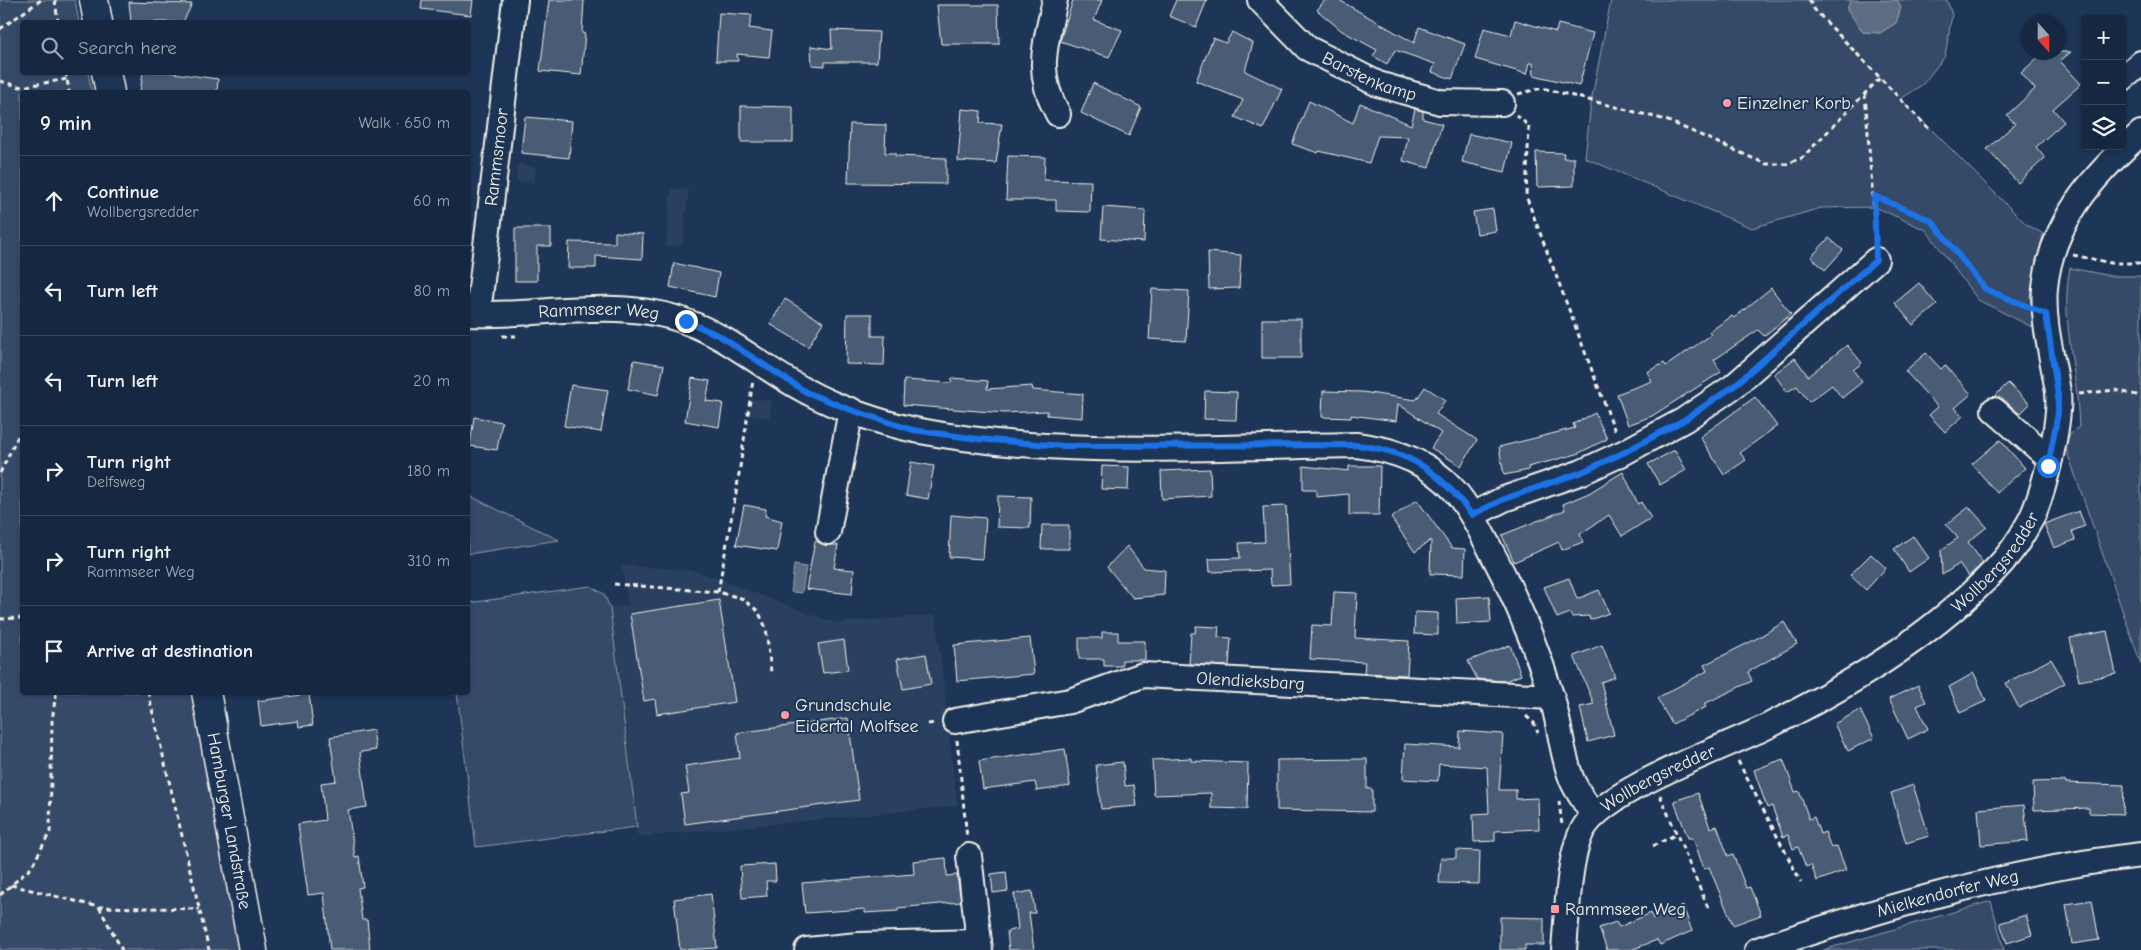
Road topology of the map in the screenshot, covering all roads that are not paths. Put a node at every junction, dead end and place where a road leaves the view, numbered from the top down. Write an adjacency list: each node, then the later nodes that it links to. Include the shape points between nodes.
1 (94, 0): 5 (main road)
2 (515, 0): 15 (street, Rammsmoor)
3 (1055, 0): 11 (street, via 1045,49 1044,83)
4 (1260, 0): 10 (street, Barstenkamp, via 1307,48 1378,84 1440,102)
5 (98, 20)
6 (2141, 63): 8 (street)
7 (107, 75): 9 (main road)
8 (2126, 76)
9 (110, 90)
10 (1502, 103)
11 (1058, 114)
12 (2141, 133): 13 (street, Wollbergsredder)
13 (2103, 154): 18 (street, Wollbergsredder, via 2065,219 2053,250 2045,288 2058,396)
14 (1876, 260): 19 (street, via 1734,386 1684,420 1582,472 1504,499)
15 (473, 314): 16 (street, Rammseer Weg, via 621,309 652,312 686,321 718,335 806,392)
16 (851, 410): 19 (street, Rammseer Weg, via 913,430 1063,446 1356,445 1377,448 1407,456 1436,475 1453,490); 20 (street)
17 (1994, 410): 18 (street)
18 (2050, 459): 24 (street, Wollbergsredder, via 2031,520 2005,560 1940,623 1837,689 1729,745 1653,778)
19 (1472, 515): 22 (street, Rammseer Weg, via 1527,625)
20 (828, 532)
21 (207, 695): 28 (main road, Hamburger Landstraße)
22 (1541, 696): 23 (street, Olendieksbarg, via 1143,676 1070,701); 24 (street, Rammseer Weg, via 1572,779)
23 (955, 721)
24 (1594, 816): 30 (street, via 1584,827 1577,845)
25 (2141, 854): 31 (street, Mielkendorfer Weg, via 1987,881)
26 (969, 856): 27 (street)
27 (980, 946): 29 (street, via 858,944)
28 (254, 950)
29 (807, 950)
30 (1564, 950)
31 (1757, 950)

